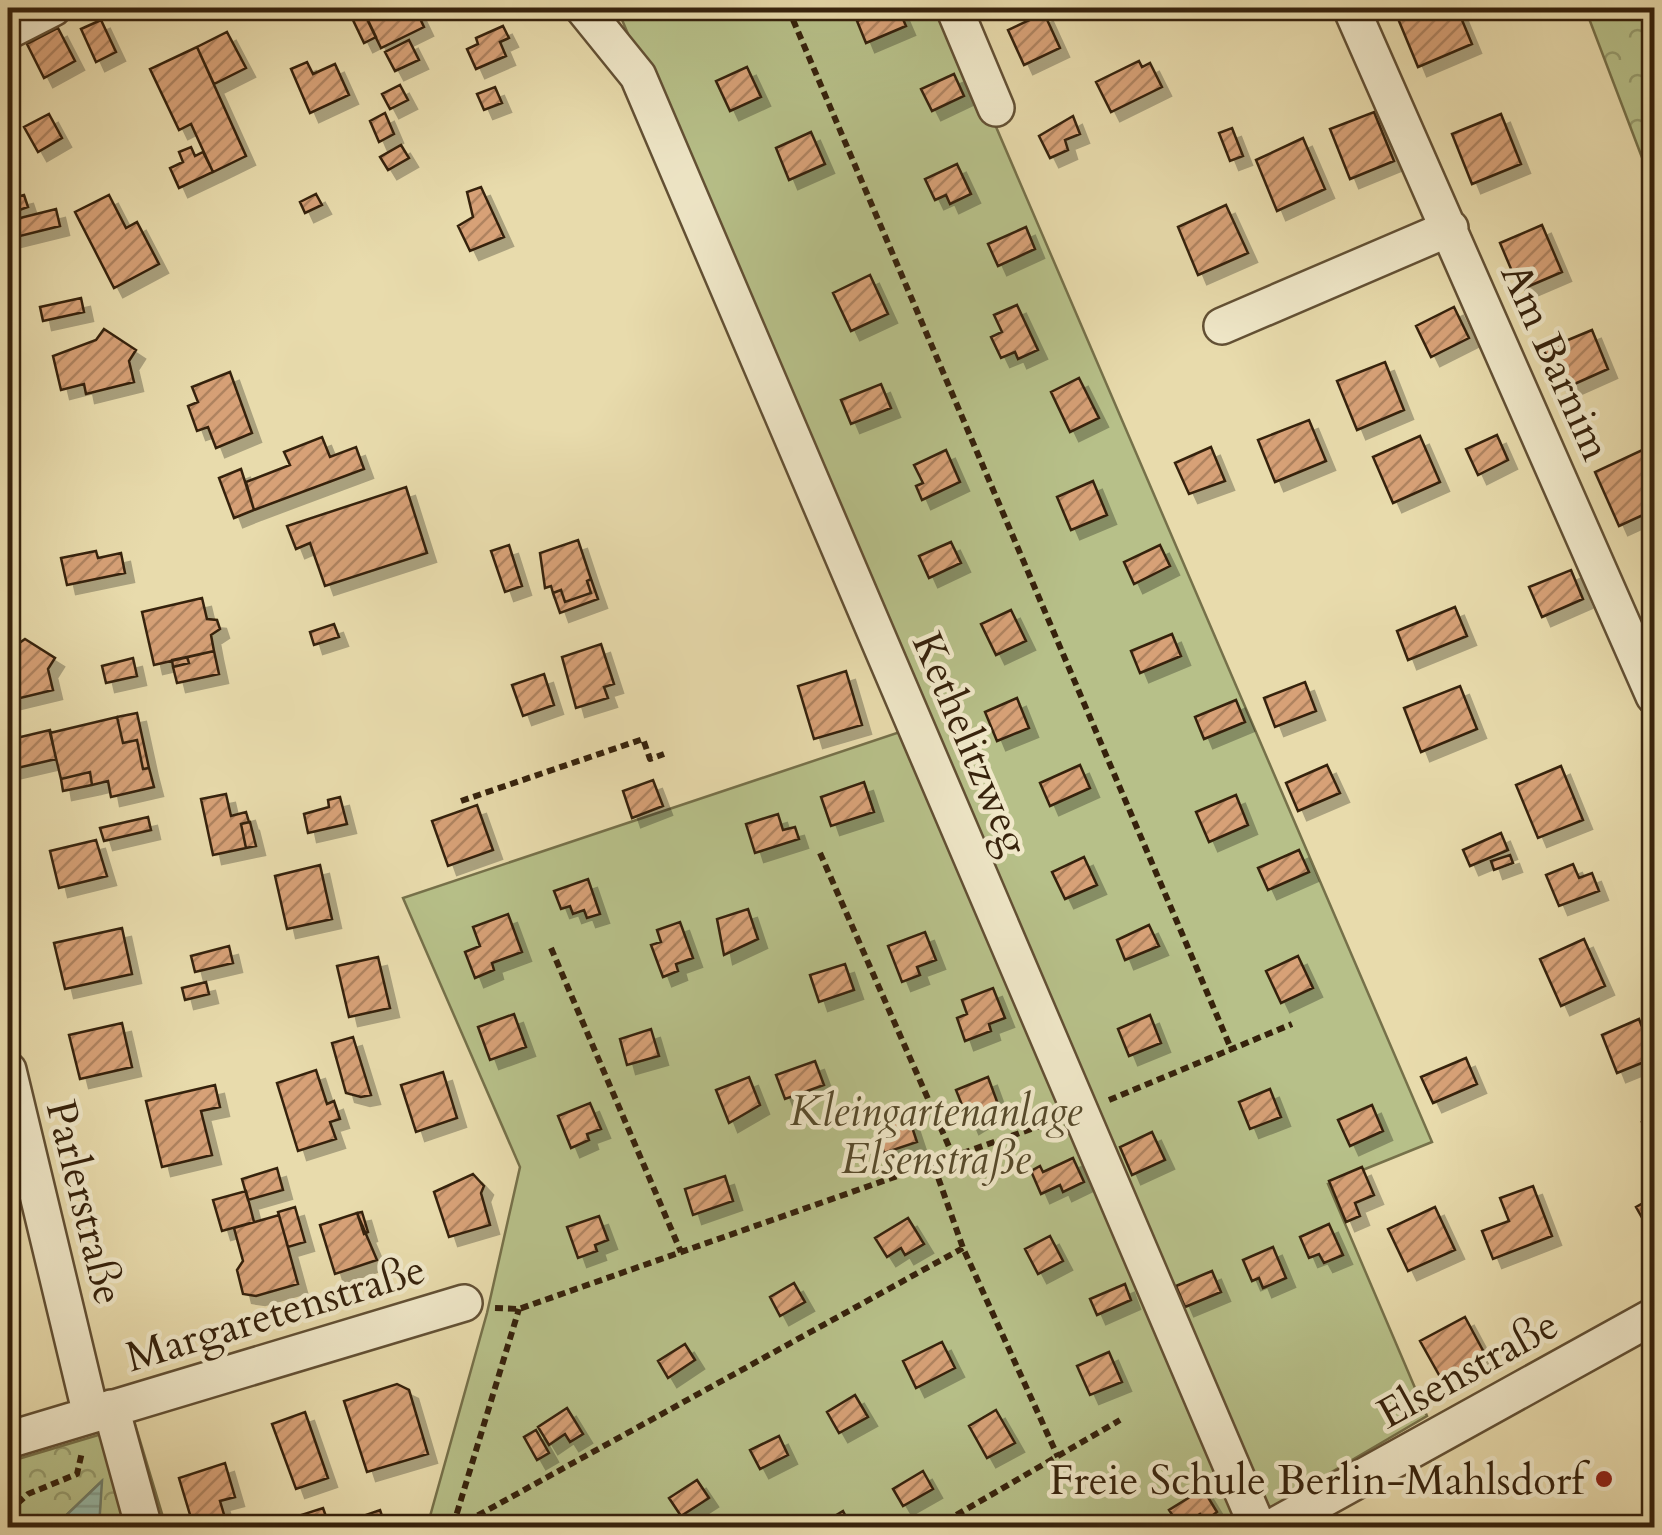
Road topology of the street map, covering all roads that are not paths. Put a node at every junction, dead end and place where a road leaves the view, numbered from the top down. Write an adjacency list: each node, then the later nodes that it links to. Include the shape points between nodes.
1 (53, 8): 5 (street)
2 (583, 8): 16 (street, Kethelitzweg, via 638,76)
3 (954, 8): 6 (street)
4 (1352, 8): 7 (street, Am Barnim)
5 (8, 31)
6 (996, 108)
7 (1450, 228): 8 (street, Am Barnim); 9 (street, Am Barnim)
8 (1222, 326)
9 (1654, 696)
10 (8, 1070): 13 (street, Parlerstraße)
11 (464, 1303): 13 (street, Margaretenstraße)
12 (1654, 1316): 17 (street, Elsenstraße)
13 (96, 1413): 14 (street, Margaretenstraße); 15 (street, Margaretenstraße)
14 (8, 1440)
15 (144, 1528)
16 (1258, 1528)
17 (1271, 1528)

